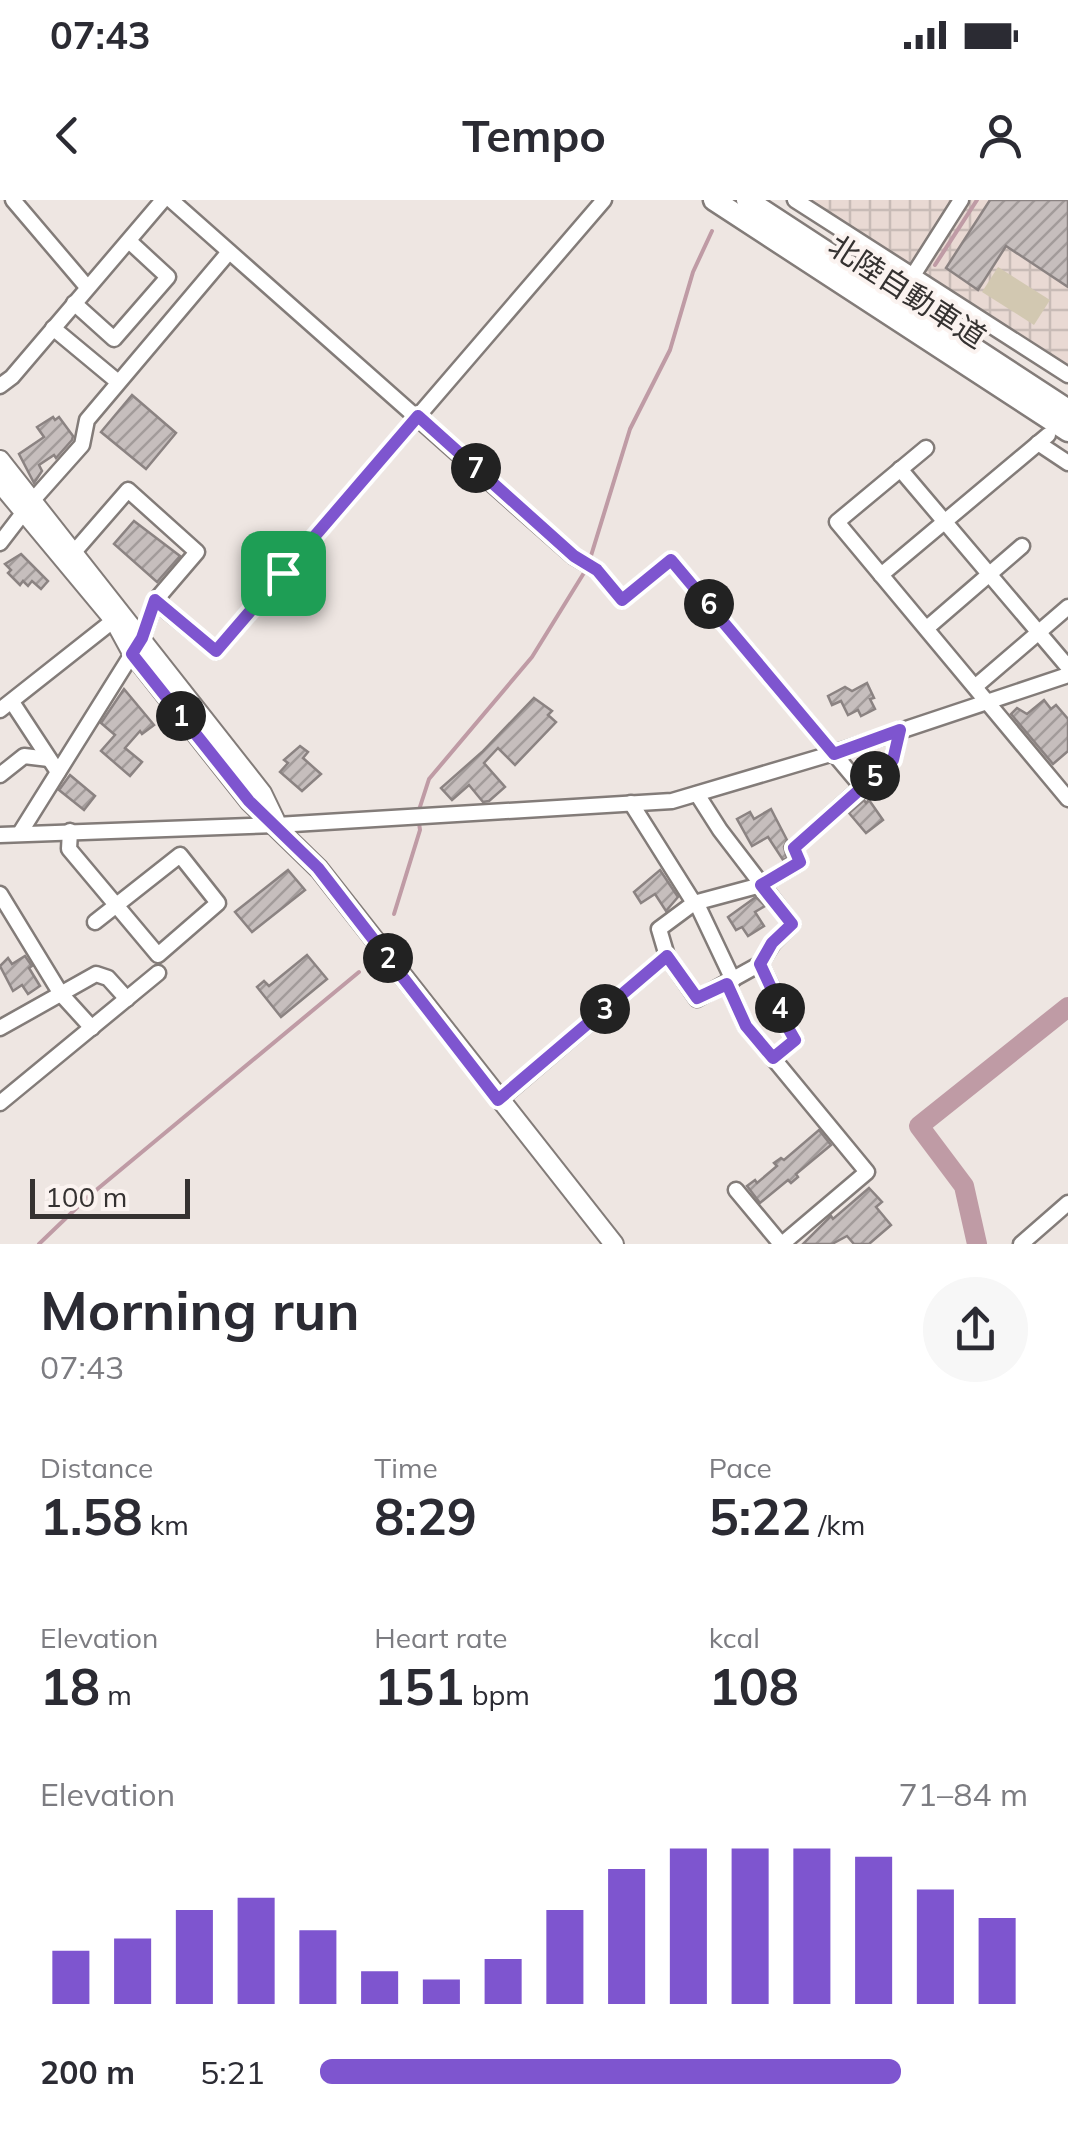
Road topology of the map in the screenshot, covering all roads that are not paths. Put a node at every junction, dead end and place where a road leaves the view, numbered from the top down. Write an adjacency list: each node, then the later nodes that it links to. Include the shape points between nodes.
1 (13, 200): 12 (street)
2 (163, 200): 9 (street)
3 (171, 200): 10 (street)
4 (604, 200): 19 (street)
5 (714, 200): 20 (highway, 北陸自動車道)
6 (747, 200): 18 (highway, 北陸自動車道)
7 (795, 200): 11 (street)
8 (962, 200): 11 (street)
9 (129, 240): 12 (street); 13 (street, via 168,277 114,338)
10 (229, 252): 16 (street); 19 (street)
11 (912, 276): 15 (street)
12 (87, 287): 13 (street)
13 (74, 303): 14 (street)
14 (53, 328): 16 (street); 17 (street)
15 (1068, 375)
16 (118, 382): 26 (street, via 88,420 82,446)
17 (0, 386)
18 (1068, 410)
19 (418, 416): 33 (street, via 216,651); 45 (street, via 622,600 671,560)
20 (1051, 436): 23 (street); 27 (street)
21 (926, 448): 24 (street)
22 (0, 460): 26 (main road)
23 (1068, 463)
24 (900, 469): 27 (street); 31 (street, via 837,522)
25 (0, 482): 26 (main road)
26 (29, 506): 28 (street); 30 (main road)
27 (944, 520): 31 (street); 32 (street)
28 (0, 543)
29 (1022, 546): 32 (street)
30 (70, 557): 33 (street, via 128,490 197,552); 35 (main road); 38 (main road)
31 (881, 574): 36 (street)
32 (989, 574): 36 (street); 37 (street)
33 (155, 600): 38 (street)
34 (1068, 607): 37 (street)
35 (114, 620): 38 (main road); 43 (street)
36 (927, 628): 41 (street)
37 (1038, 632): 39 (street); 41 (street)
38 (137, 646): 47 (street); 53 (main road, via 249,801)
39 (1068, 667)
40 (1068, 675): 42 (street)
41 (976, 686): 42 (street)
42 (988, 701): 44 (street); 51 (street)
43 (6, 706): 46 (street)
44 (900, 730): 45 (street); 49 (street, via 893,760)
45 (834, 754): 49 (street); 50 (street)
46 (48, 758): 47 (street); 48 (street, via 24,756)
47 (58, 772): 55 (street)
48 (0, 775)
49 (862, 787): 57 (street, via 794,848 800,862)
50 (697, 794): 52 (street); 57 (street)
51 (1068, 799)
52 (631, 804): 53 (street); 59 (street)
53 (277, 824): 54 (street); 71 (main road)
54 (70, 831): 55 (street); 60 (street, via 68,849)
55 (20, 832): 56 (street)
56 (0, 835)
57 (761, 885): 59 (street); 63 (street, via 792,924)
58 (0, 894): 66 (street)
59 (695, 903): 62 (street, via 659,929); 65 (street)
60 (117, 904): 60 (street, via 158,955 218,904 180,855); 61 (street)
61 (95, 922)
62 (667, 956): 65 (street, via 697,998); 71 (street)
63 (760, 964): 65 (street); 70 (street, via 795,1040)
64 (158, 973): 67 (street)
65 (730, 982): 70 (street, via 746,1026)
66 (61, 994): 67 (street, via 96,974); 68 (street); 69 (street)
67 (126, 999): 69 (street)
68 (0, 1028)
69 (92, 1028): 72 (street)
70 (773, 1058): 76 (street, via 867,1172)
71 (498, 1100): 75 (main road)
72 (0, 1103)
73 (736, 1190): 76 (street)
74 (1068, 1203): 77 (street)
75 (614, 1244)
76 (782, 1244)
77 (1021, 1244)

